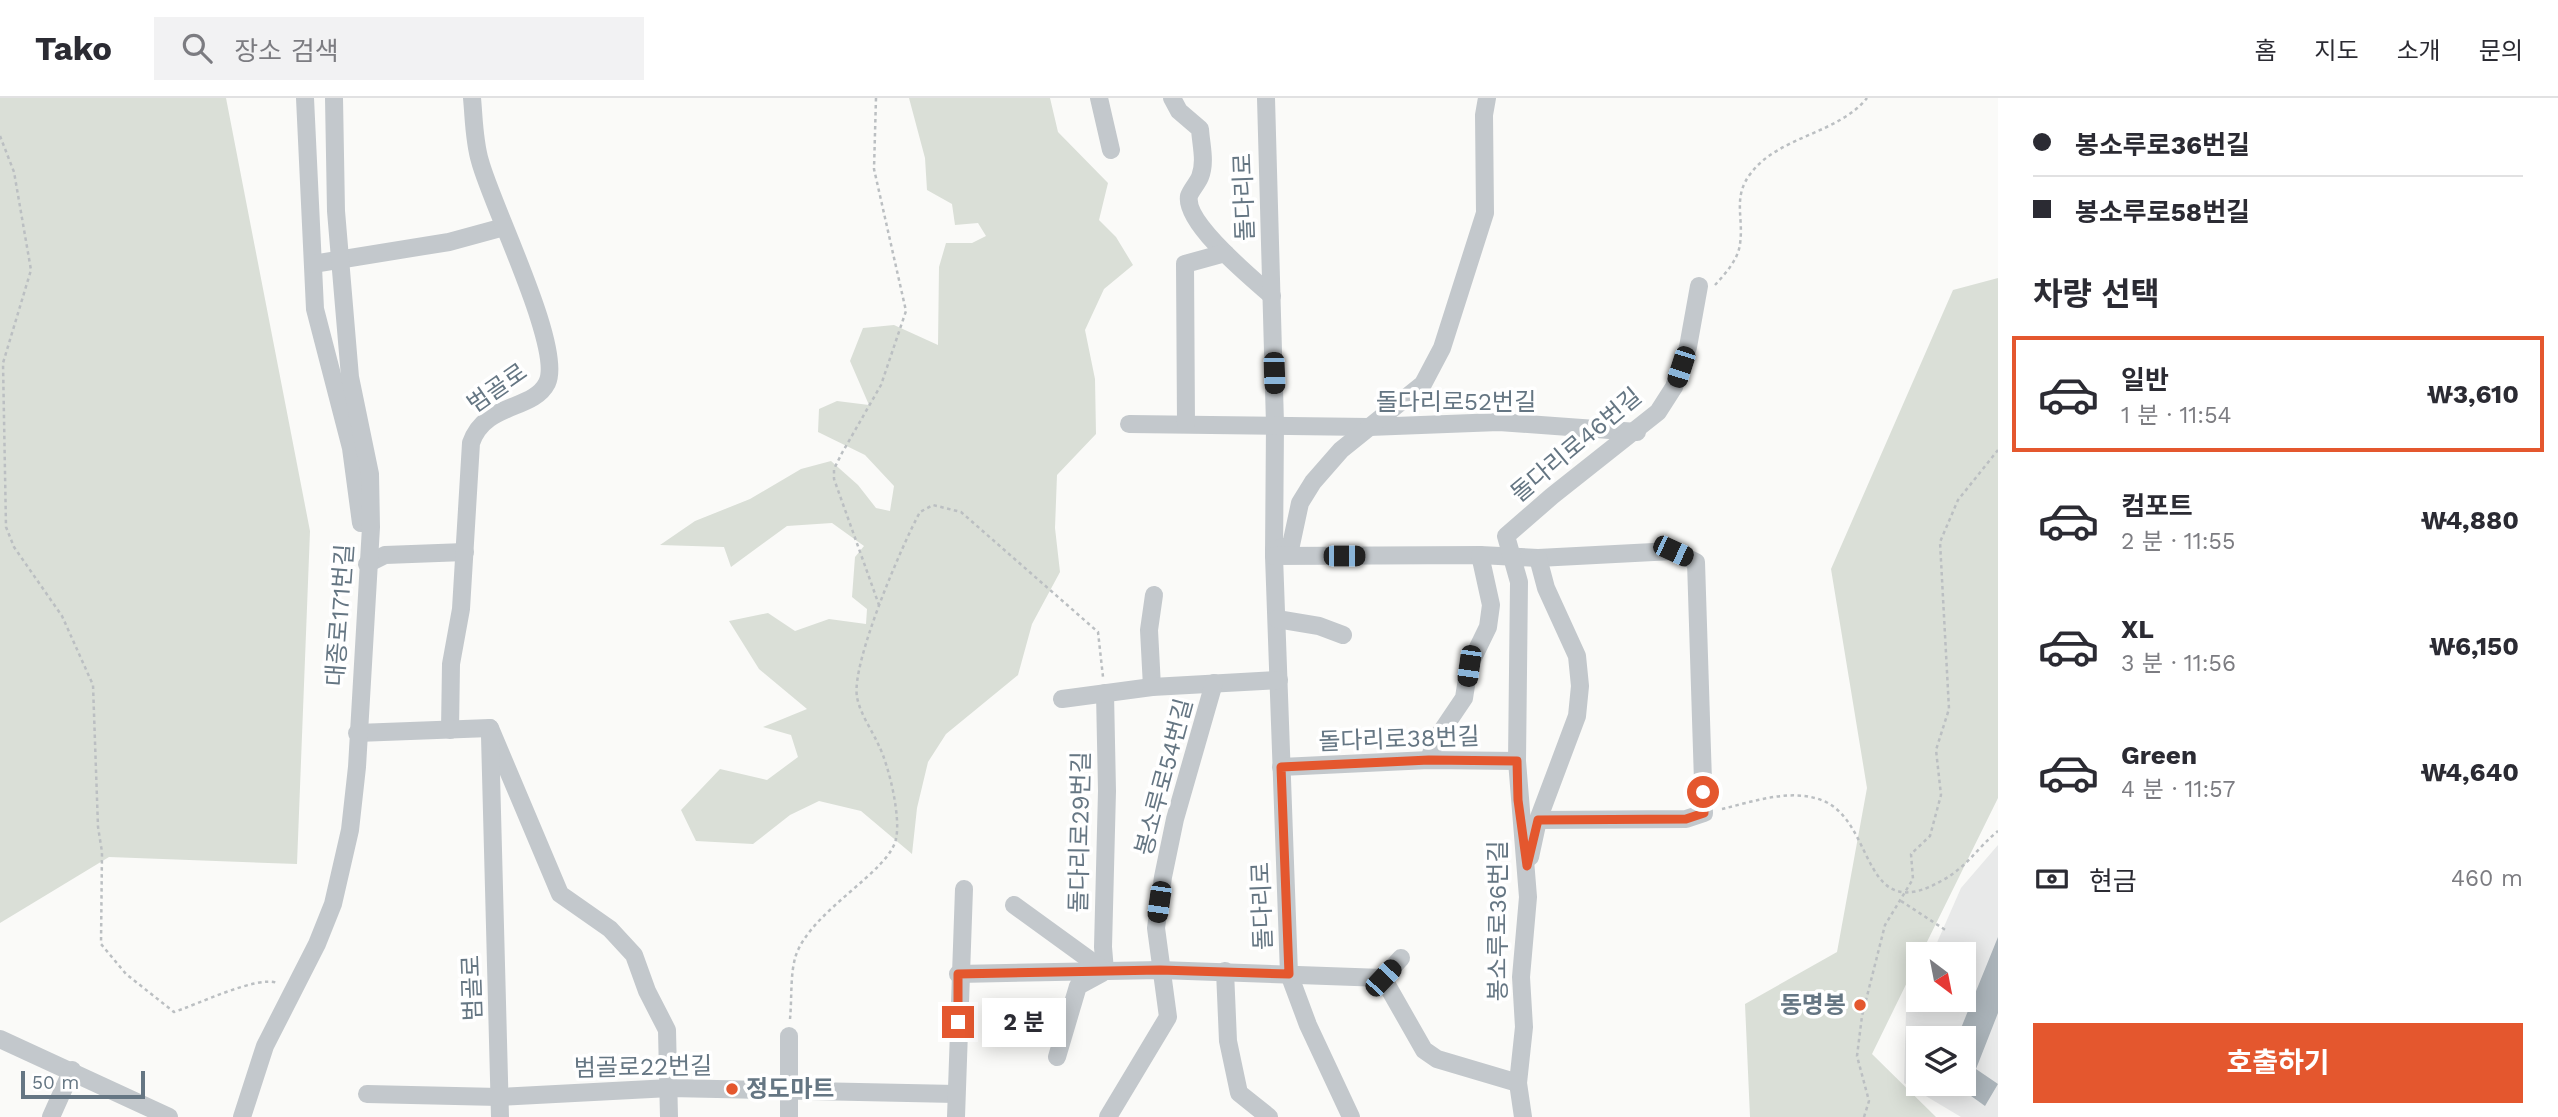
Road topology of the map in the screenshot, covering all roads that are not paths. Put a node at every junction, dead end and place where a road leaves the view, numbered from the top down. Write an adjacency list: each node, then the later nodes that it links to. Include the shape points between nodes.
1 (305, 98): 12 (street)
2 (334, 98): 11 (street, 대종로171번길)
3 (472, 98): 9 (street, 범골로, via 480,162)
4 (1099, 98): 8 (street)
5 (1172, 98): 10 (street, 돌다리로, via 1179,111 1200,128 1203,167 1189,196 1190,207)
6 (1266, 98): 14 (street, 돌다리로)
7 (1487, 98): 18 (street, via 1485,212 1442,348 1423,384)
8 (1111, 150)
9 (504, 227): 11 (street, via 449,242); 20 (street, 범골로, via 537,312 549,371 547,383 538,393 486,419 476,429 471,443)
10 (1225, 253): 14 (street, 돌다리로); 16 (street, 돌다리로, via 1185,264)
11 (340, 260): 12 (street); 25 (street, 대종로171번길, via 350,377 370,474)
12 (313, 264): 25 (street, via 315,309 351,448)
13 (1698, 293): 19 (street, 돌다리로46번길, via 1674,387 1658,412)
14 (1272, 296): 17 (street, 돌다리로)
15 (1129, 424): 16 (street)
16 (1186, 424): 17 (street)
17 (1275, 424): 18 (street, 돌다리로52번길); 21 (street, 돌다리로)
18 (1369, 427): 19 (street, 돌다리로52번길, via 1499,422); 21 (street, via 1313,482 1300,503 1291,545)
19 (1637, 432): 23 (street, 돌다리로46번길, via 1506,536)
20 (465, 552): 25 (street, via 385,555); 35 (street, 범골로, via 451,664)
21 (1274, 553): 22 (street); 27 (street, 돌다리로)
22 (1480, 555): 23 (street); 37 (street, via 1491,605 1488,627 1469,666 1464,698 1435,741)
23 (1512, 557): 24 (street); 38 (street, 봉소루로36번길, via 1519,583)
24 (1538, 558): 40 (street, 봉소루로36번길, via 1550,598 1577,656 1580,686 1577,716); 40 (street, 봉소루로36번길, via 1673,551 1696,562 1704,813 1686,819)
25 (368, 564): 36 (street, 대종로171번길)
26 (1154, 595): 31 (street, via 1149,630)
27 (1277, 619): 28 (street); 29 (street, 돌다리로)
28 (1343, 635)
29 (1279, 680): 30 (street); 39 (street, 돌다리로)
30 (1214, 683): 31 (street); 45 (street, 봉소루로54번길, via 1163,877 1156,928)
31 (1152, 687): 32 (street)
32 (1105, 693): 33 (street); 46 (street, 돌다리로29번길)
33 (1062, 699)
34 (489, 728): 35 (street); 56 (street, via 560,894 610,929 634,955 667,1030); 60 (street, 범골로)
35 (450, 730): 36 (street)
36 (357, 733): 63 (street, 대종로171번길, via 350,830 333,904 265,1046)
37 (1429, 760): 38 (street, 돌다리로38번길); 39 (street, 돌다리로38번길)
38 (1517, 761): 41 (street, 봉소루로36번길)
39 (1281, 767): 49 (street, 돌다리로)
40 (1538, 820): 41 (street)
41 (1527, 866): 55 (street, 봉소루로36번길, via 1521,977 1524,1027)
42 (964, 889): 48 (street)
43 (1014, 905): 46 (street)
44 (1401, 958): 50 (street)
45 (1160, 970): 46 (street); 47 (street); 68 (street, 봉소루로54번길, via 1168,1017)
46 (1105, 971): 48 (street); 53 (street, via 1077,986)
47 (1225, 971): 49 (street); 69 (street, via 1228,1041 1239,1093)
48 (958, 974): 59 (street)
49 (1289, 974): 50 (street); 70 (street, 돌다리로)
50 (1383, 978): 55 (street, via 1424,1050 1437,1059)
51 (789, 1036): 57 (street)
52 (0, 1039): 54 (street)
53 (1057, 1057)
54 (72, 1070): 61 (street); 62 (street)
55 (1518, 1083): 71 (street, 봉소루로36번길)
56 (670, 1088): 57 (street, 범골로22번길); 60 (street, 범골로22번길); 65 (street)
57 (789, 1092): 59 (street, 범골로22번길); 66 (street)
58 (367, 1094): 60 (street, 범골로22번길)
59 (956, 1094): 67 (street)
60 (499, 1097): 64 (street, 범골로)
61 (51, 1117)
62 (169, 1117)
63 (242, 1117)
64 (500, 1117)
65 (669, 1117)
66 (789, 1117)
67 (956, 1117)
68 (1108, 1117)
69 (1269, 1117)
70 (1351, 1117)
71 (1523, 1117)

